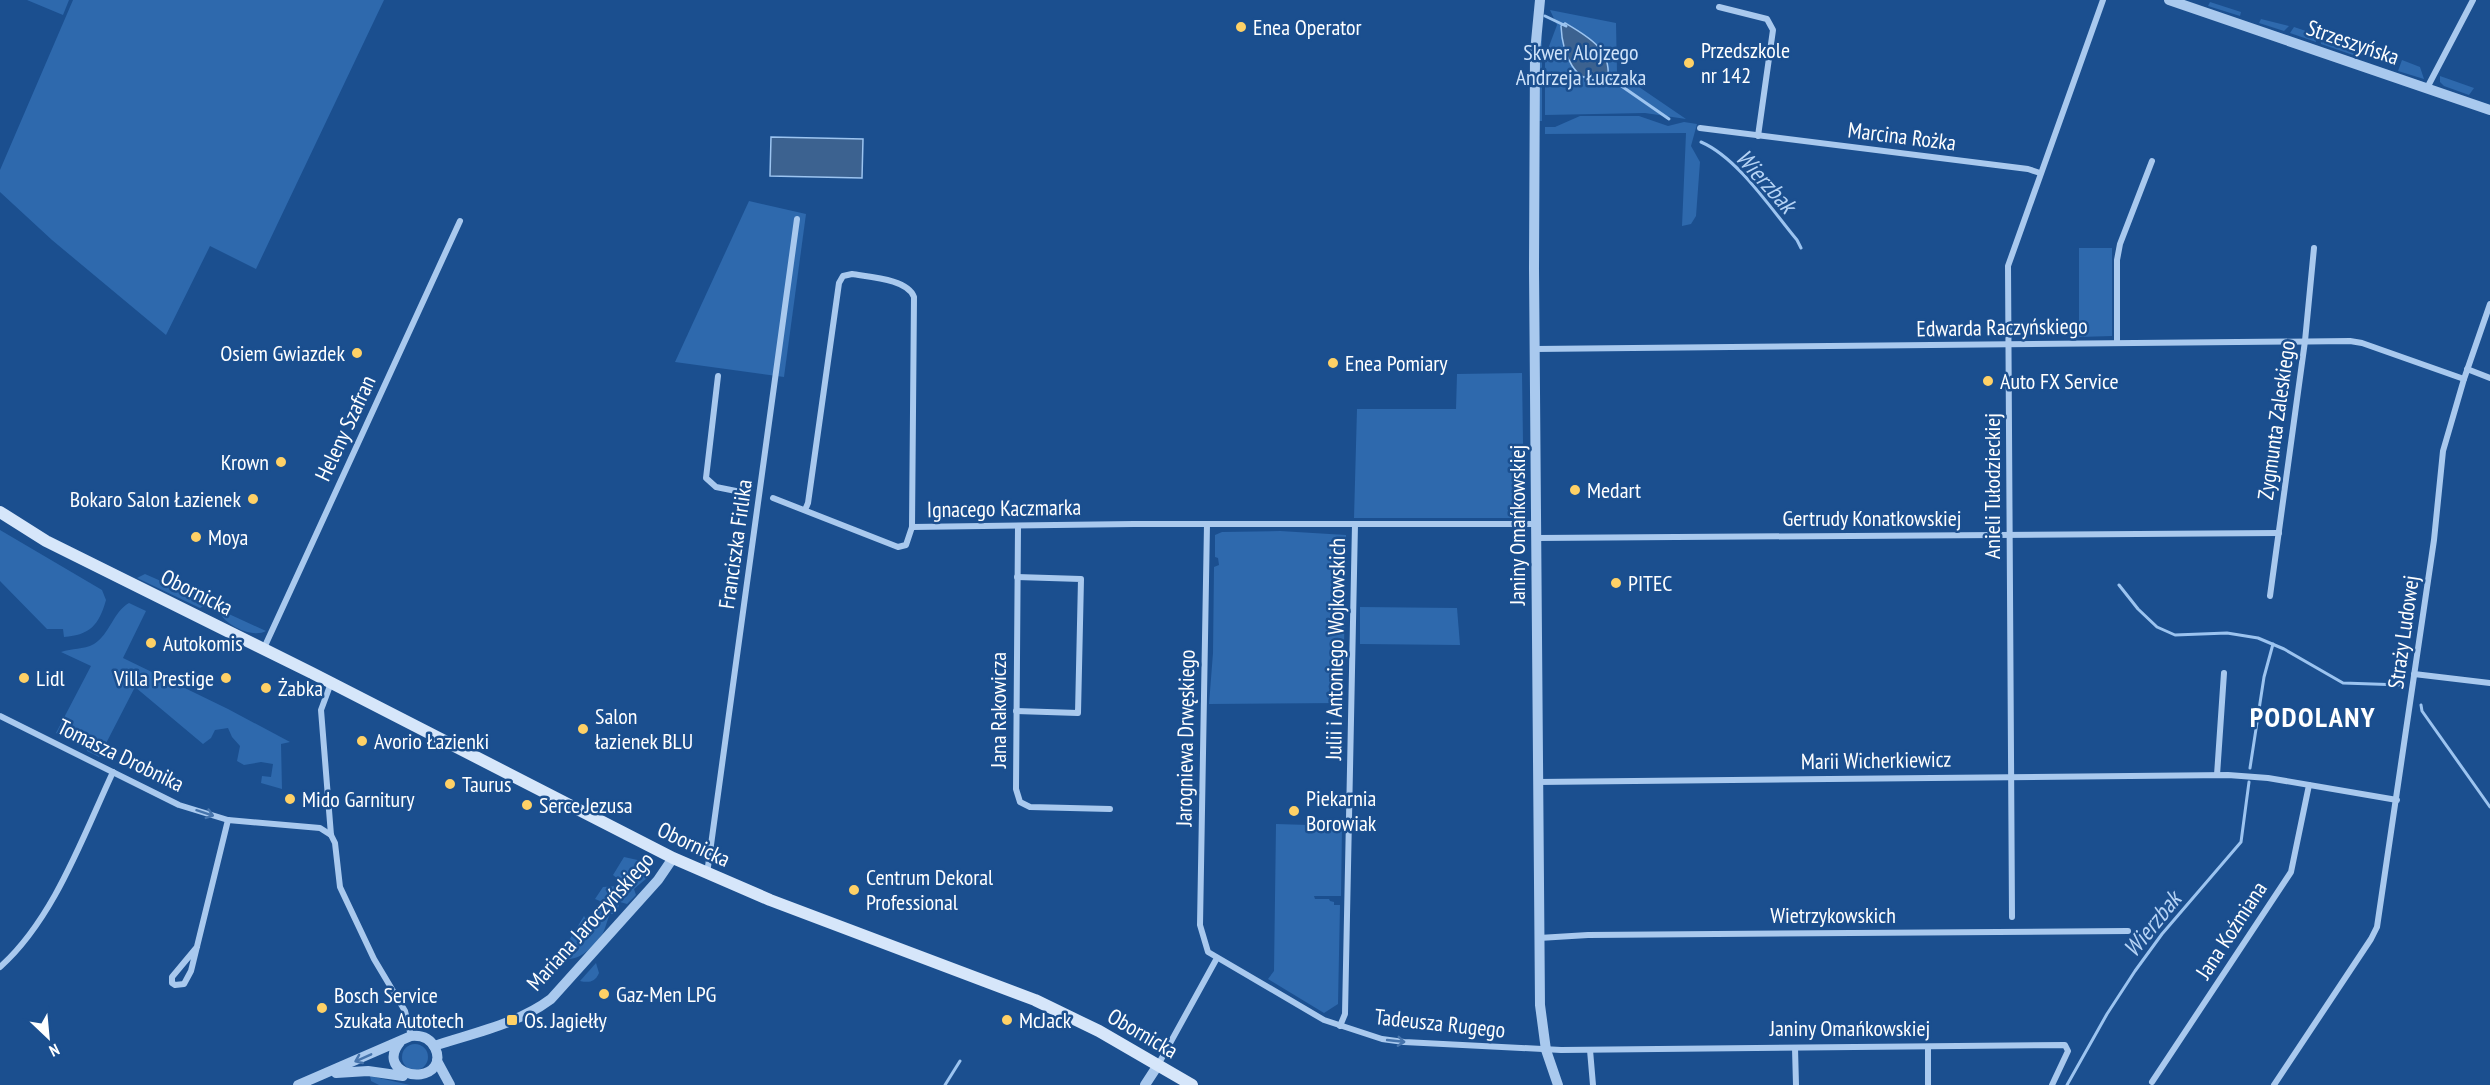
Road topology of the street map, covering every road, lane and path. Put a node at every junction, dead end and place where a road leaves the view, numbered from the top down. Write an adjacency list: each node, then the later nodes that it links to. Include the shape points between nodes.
1 (1540, 0): 19 (street, Janiny Omańkowskiej, via 1535,52)
2 (2103, 0): 11 (street, Anieli Tułodzieckiej)
3 (2169, 0): 6 (street, Strzeszyńska)
4 (2473, 0): 6 (street)
5 (1719, 7): 9 (street, via 1767,19 1773,30)
6 (2427, 88): 7 (street, Strzeszyńska)
7 (2490, 110)
8 (1700, 128): 9 (street, Marcina Rożka)
9 (1758, 136): 11 (street, Marcina Rożka)
10 (2152, 161): 17 (street, via 2120,244)
11 (2040, 173): 18 (street, Anieli Tułodzieckiej, via 2008,266)
12 (797, 219): 55 (street, Franciszka Firlika)
13 (460, 221): 38 (street, Heleny Szafran)
14 (2314, 248): 16 (street, Zygmunta Zaleskiego)
15 (2490, 304): 20 (street, Straży Ludowej)
16 (2305, 341): 17 (street, Edwarda Raczyńskiego); 23 (street, Edwarda Raczyńskiego, via 2362,343); 33 (street, Zygmunta Zaleskiego)
17 (2117, 344): 18 (street, Edwarda Raczyńskiego)
18 (2009, 345): 19 (street, Edwarda Raczyńskiego); 34 (street, Anieli Tułodzieckiej)
19 (1535, 349): 30 (street, Janiny Omańkowskiej)
20 (2467, 369): 22 (street); 23 (street, Straży Ludowej)
21 (718, 376): 24 (street, Franciszka Firlika, via 706,478 716,487)
22 (2490, 378)
23 (2464, 379): 40 (street, Straży Ludowej, via 2443,451)
24 (746, 493)
25 (773, 498): 26 (street, Franciszka Firlika)
26 (805, 510): 31 (street, Franciszka Firlika, via 898,547 906,545); 31 (street, Ignacego Kaczmarka, via 839,283 843,276 852,274 905,284 914,297)
27 (0, 512): 38 (main road, Obornicka, via 46,541)
28 (1207, 524): 29 (street, Ignacego Kaczmarka); 32 (street, Ignacego Kaczmarka); 60 (street, Jarogniewa Drwęskiego, via 1200,925)
29 (1355, 524): 30 (street, Ignacego Kaczmarka); 63 (street, Julii i Antoniego Wojkowskich, via 1345,1014)
30 (1537, 524): 35 (street, Janiny Omańkowskiej)
31 (912, 527): 32 (street, Ignacego Kaczmarka)
32 (1018, 527): 36 (street, Jana Rakowicza)
33 (2279, 533): 34 (street, Gertrudy Konatkowskiej); 37 (street, Zygmunta Zaleskiego)
34 (2010, 535): 35 (street, Gertrudy Konatkowskiej); 47 (street, Anieli Tułodzieckiej)
35 (1537, 538): 48 (street, Janiny Omańkowskiej)
36 (1017, 577): 43 (street, Jana Rakowicza); 43 (street, via 1081,579 1078,713)
37 (2270, 596)
38 (264, 649): 41 (main road, Obornicka)
39 (2224, 674): 46 (street)
40 (2414, 674): 42 (street); 50 (street, Straży Ludowej)
41 (331, 683): 53 (street, via 321,710); 54 (main road, Obornicka)
42 (2490, 683)
43 (1016, 711): 51 (street, Jana Rakowicza, via 1016,789 1020,802 1030,807)
44 (0, 717): 45 (street, Tomasza Drobnika)
45 (113, 772): 52 (street, Tomasza Drobnika, one-way to 52, via 179,805); 62 (street, via 52,900)
46 (2217, 775): 47 (street, Marii Wicherkiewicz); 49 (street, Marii Wicherkiewicz)
47 (2012, 776): 48 (street, Marii Wicherkiewicz); 56 (street, Anieli Tułodzieckiej)
48 (1537, 782): 58 (street, Janiny Omańkowskiej)
49 (2309, 785): 50 (street, Marii Wicherkiewicz); 75 (street, Jana Koźmiana, via 2291,872)
50 (2397, 800): 86 (street, Straży Ludowej, via 2377,927)
51 (1110, 808)
52 (228, 820): 53 (street, Tomasza Drobnika, via 320,828); 59 (street)
53 (331, 835): 64 (street, via 340,887 405,1011)
54 (673, 858): 55 (main road, Obornicka); 66 (street, Mariana Jaroczyńskiego, via 658,880 551,999 532,1012)
55 (707, 874): 72 (main road, Obornicka, via 1030,997)
56 (2012, 916)
57 (2128, 931): 58 (street, Wietrzykowskich)
58 (1539, 938): 69 (street, Janiny Omańkowskiej, via 1540,1005)
59 (197, 947): 59 (street, via 188,979 181,986 175,985 172,977)
60 (1208, 952): 61 (street, Tadeusza Rugego)
61 (1217, 958): 63 (street, Tadeusza Rugego); 72 (street)
62 (0, 967)
63 (1340, 1026): 69 (street, Tadeusza Rugego, one-way to 69, via 1404,1042)
64 (411, 1036): 65 (street); 66 (street, via 424,1037)
65 (400, 1042): 73 (street, one-way to 73); 74 (street, via 394,1059 397,1069)
66 (434, 1046): 71 (street)
67 (1928, 1047): 68 (street, Janiny Omańkowskiej); 84 (street); 85 (street, Janiny Omańkowskiej, via 2065,1045 2068,1051)
68 (1795, 1048): 70 (street, Janiny Omańkowskiej); 83 (street)
69 (1546, 1050): 70 (street, Janiny Omańkowskiej); 81 (street, Janiny Omańkowskiej)
70 (1590, 1050): 82 (street)
71 (437, 1060): 74 (street, via 429,1074); 78 (street)
72 (1158, 1065): 79 (street); 80 (main road, Obornicka)
73 (327, 1074): 74 (street, via 368,1071); 76 (street)
74 (409, 1077): 77 (street)
75 (2152, 1082)
76 (298, 1085)
77 (425, 1085)
78 (450, 1085)
79 (1145, 1085)
80 (1192, 1085)
81 (1558, 1085)
82 (1593, 1085)
83 (1796, 1085)
84 (1928, 1085)
85 (2052, 1085)
86 (2274, 1085)

